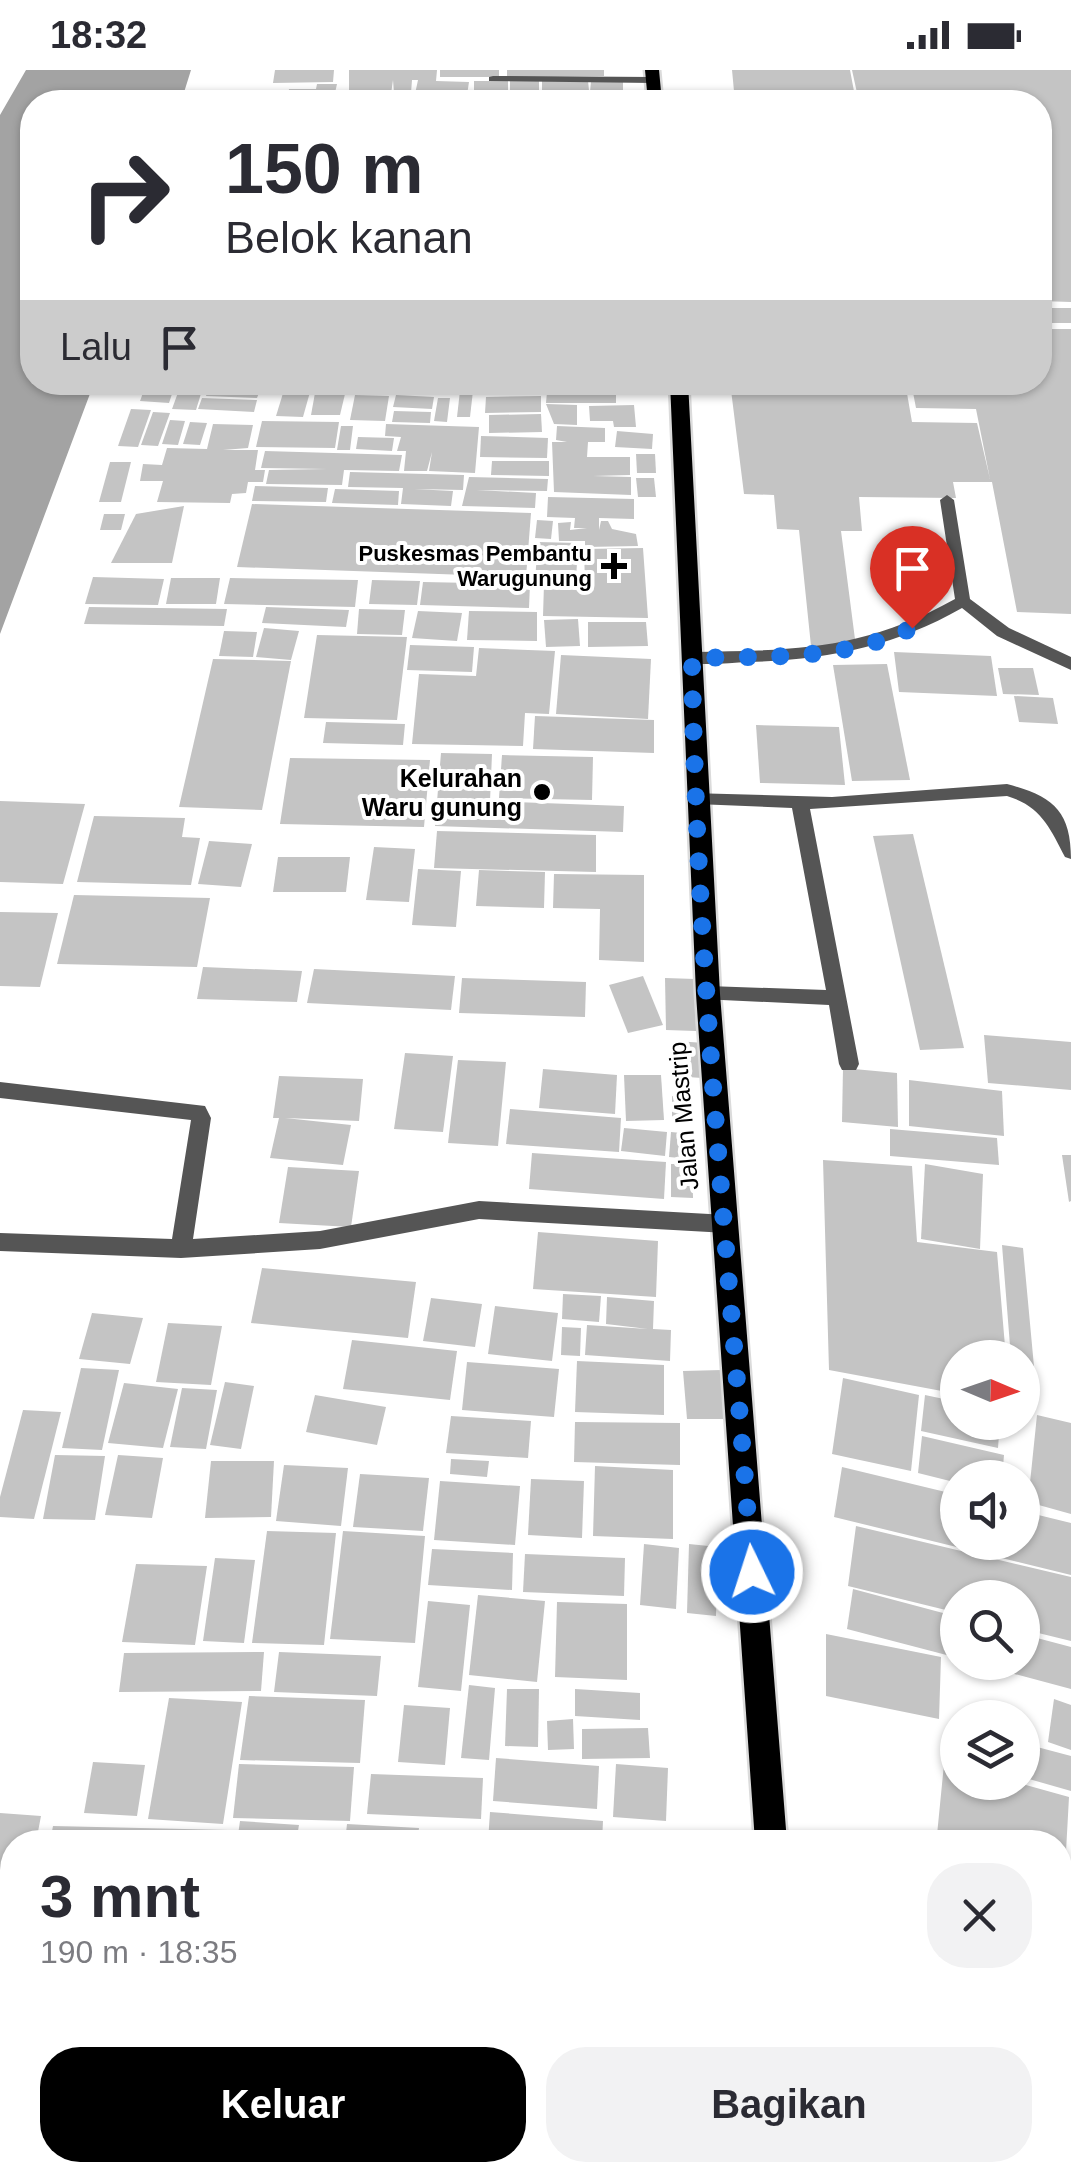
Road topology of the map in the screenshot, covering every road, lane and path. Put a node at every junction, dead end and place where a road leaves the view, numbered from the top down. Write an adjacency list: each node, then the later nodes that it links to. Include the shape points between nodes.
1 (653, 75): 2 (street)
2 (493, 80)
3 (680, 395): 6 (main road, Jalan Mastrip)
4 (946, 500): 5 (street)
5 (964, 600): 6 (street, via 886,641 813,655); 7 (street, via 1003,632)
6 (692, 658): 8 (main road, Jalan Mastrip)
7 (1071, 664)
8 (696, 798): 9 (street); 11 (main road, Jalan Mastrip)
9 (800, 803): 10 (street, via 1007,790 1035,797 1054,816); 12 (street)
10 (1071, 852)
11 (708, 994): 12 (street); 15 (main road, Jalan Mastrip)
12 (836, 998): 13 (street)
13 (849, 1064)
14 (0, 1090): 17 (street, via 198,1112)
15 (726, 1224): 17 (street, via 478,1210 320,1240); 18 (main road, Jalan Mastrip)
16 (0, 1242): 17 (street)
17 (181, 1249)
18 (770, 1830)

